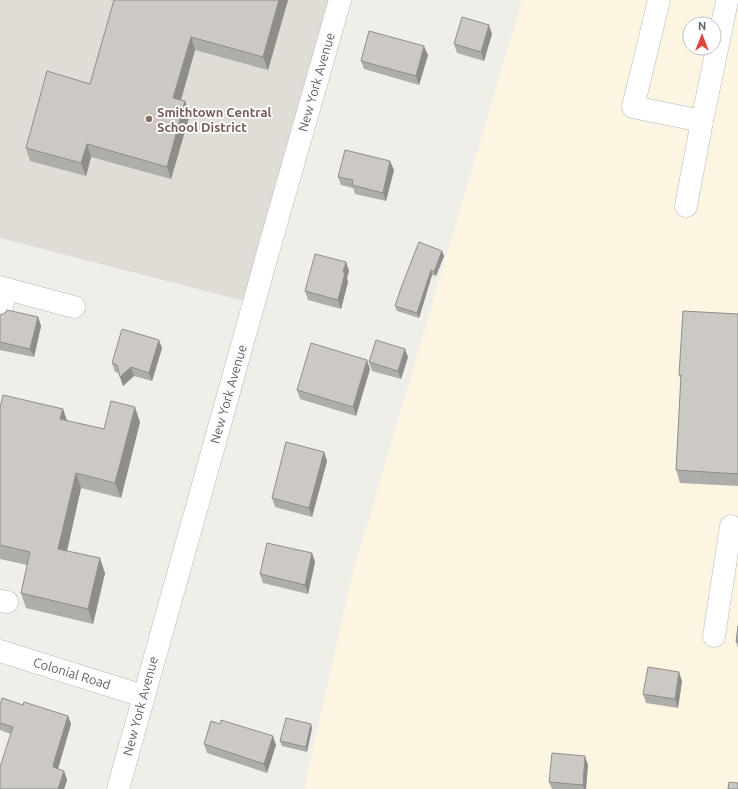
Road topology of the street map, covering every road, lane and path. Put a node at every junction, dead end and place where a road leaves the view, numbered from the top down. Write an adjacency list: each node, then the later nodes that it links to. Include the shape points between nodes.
1 (340, 0): 12 (street, New York Avenue)
2 (659, 0): 4 (street, via 633,107)
3 (729, 1): 4 (street)
4 (702, 121): 5 (street)
5 (686, 206)
6 (3, 288): 7 (street); 8 (street)
7 (74, 307)
8 (0, 312)
9 (731, 526): 10 (street)
10 (714, 636)
11 (0, 651): 12 (street, Colonial Road)
12 (143, 696): 13 (street, New York Avenue)
13 (118, 789)

